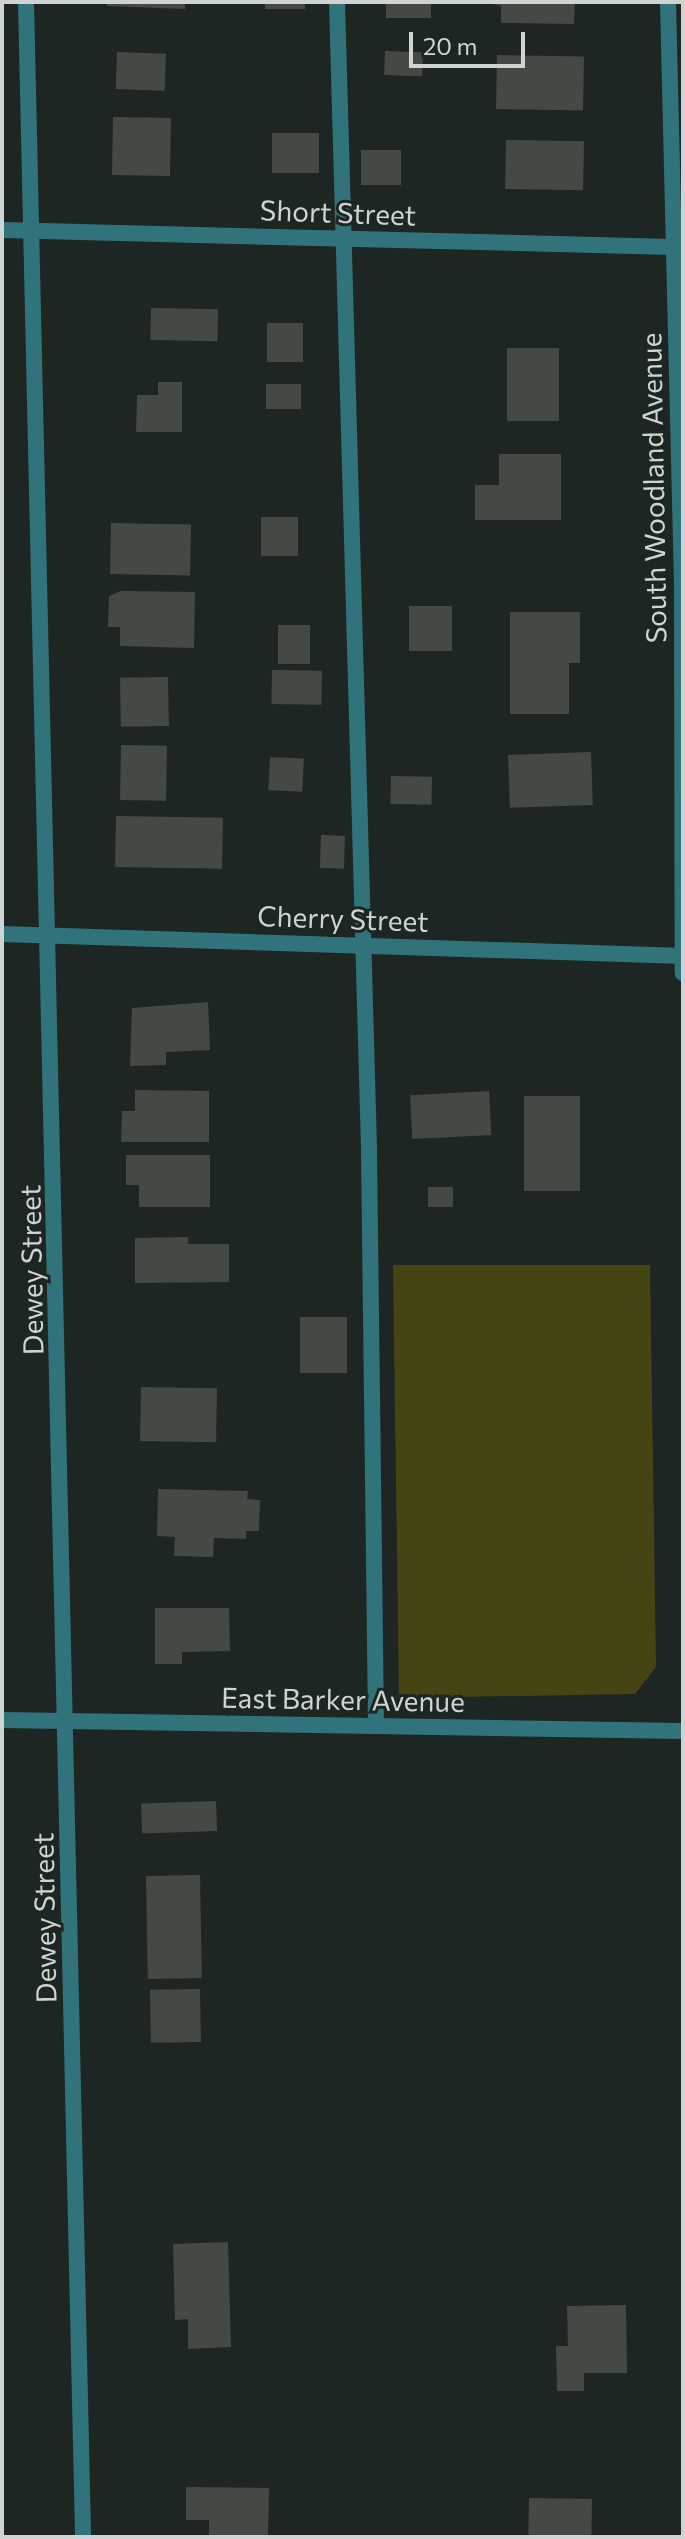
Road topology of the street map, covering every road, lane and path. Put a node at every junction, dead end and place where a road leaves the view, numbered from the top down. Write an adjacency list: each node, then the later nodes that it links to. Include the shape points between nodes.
1 (26, 2): 5 (street, Dewey Street)
2 (337, 2): 6 (street)
3 (668, 2): 7 (street, South Woodland Avenue)
4 (2, 230): 5 (street, Short Street)
5 (33, 231): 6 (street, Short Street); 10 (street, Dewey Street)
6 (341, 238): 7 (street, Short Street); 11 (street)
7 (673, 247): 8 (street, South Woodland Avenue)
8 (683, 585): 12 (street, South Woodland Avenue)
9 (2, 934): 10 (street, Cherry Street)
10 (50, 936): 11 (street, Cherry Street); 15 (street, Dewey Street)
11 (364, 945): 12 (street, Cherry Street); 16 (street)
12 (683, 956): 13 (street, South Woodland Avenue)
13 (683, 973)
14 (2, 1720): 15 (street, East Barker Avenue)
15 (66, 1720): 16 (street, East Barker Avenue); 18 (street, Dewey Street)
16 (376, 1725): 17 (street, East Barker Avenue)
17 (683, 1731)
18 (83, 2537)

